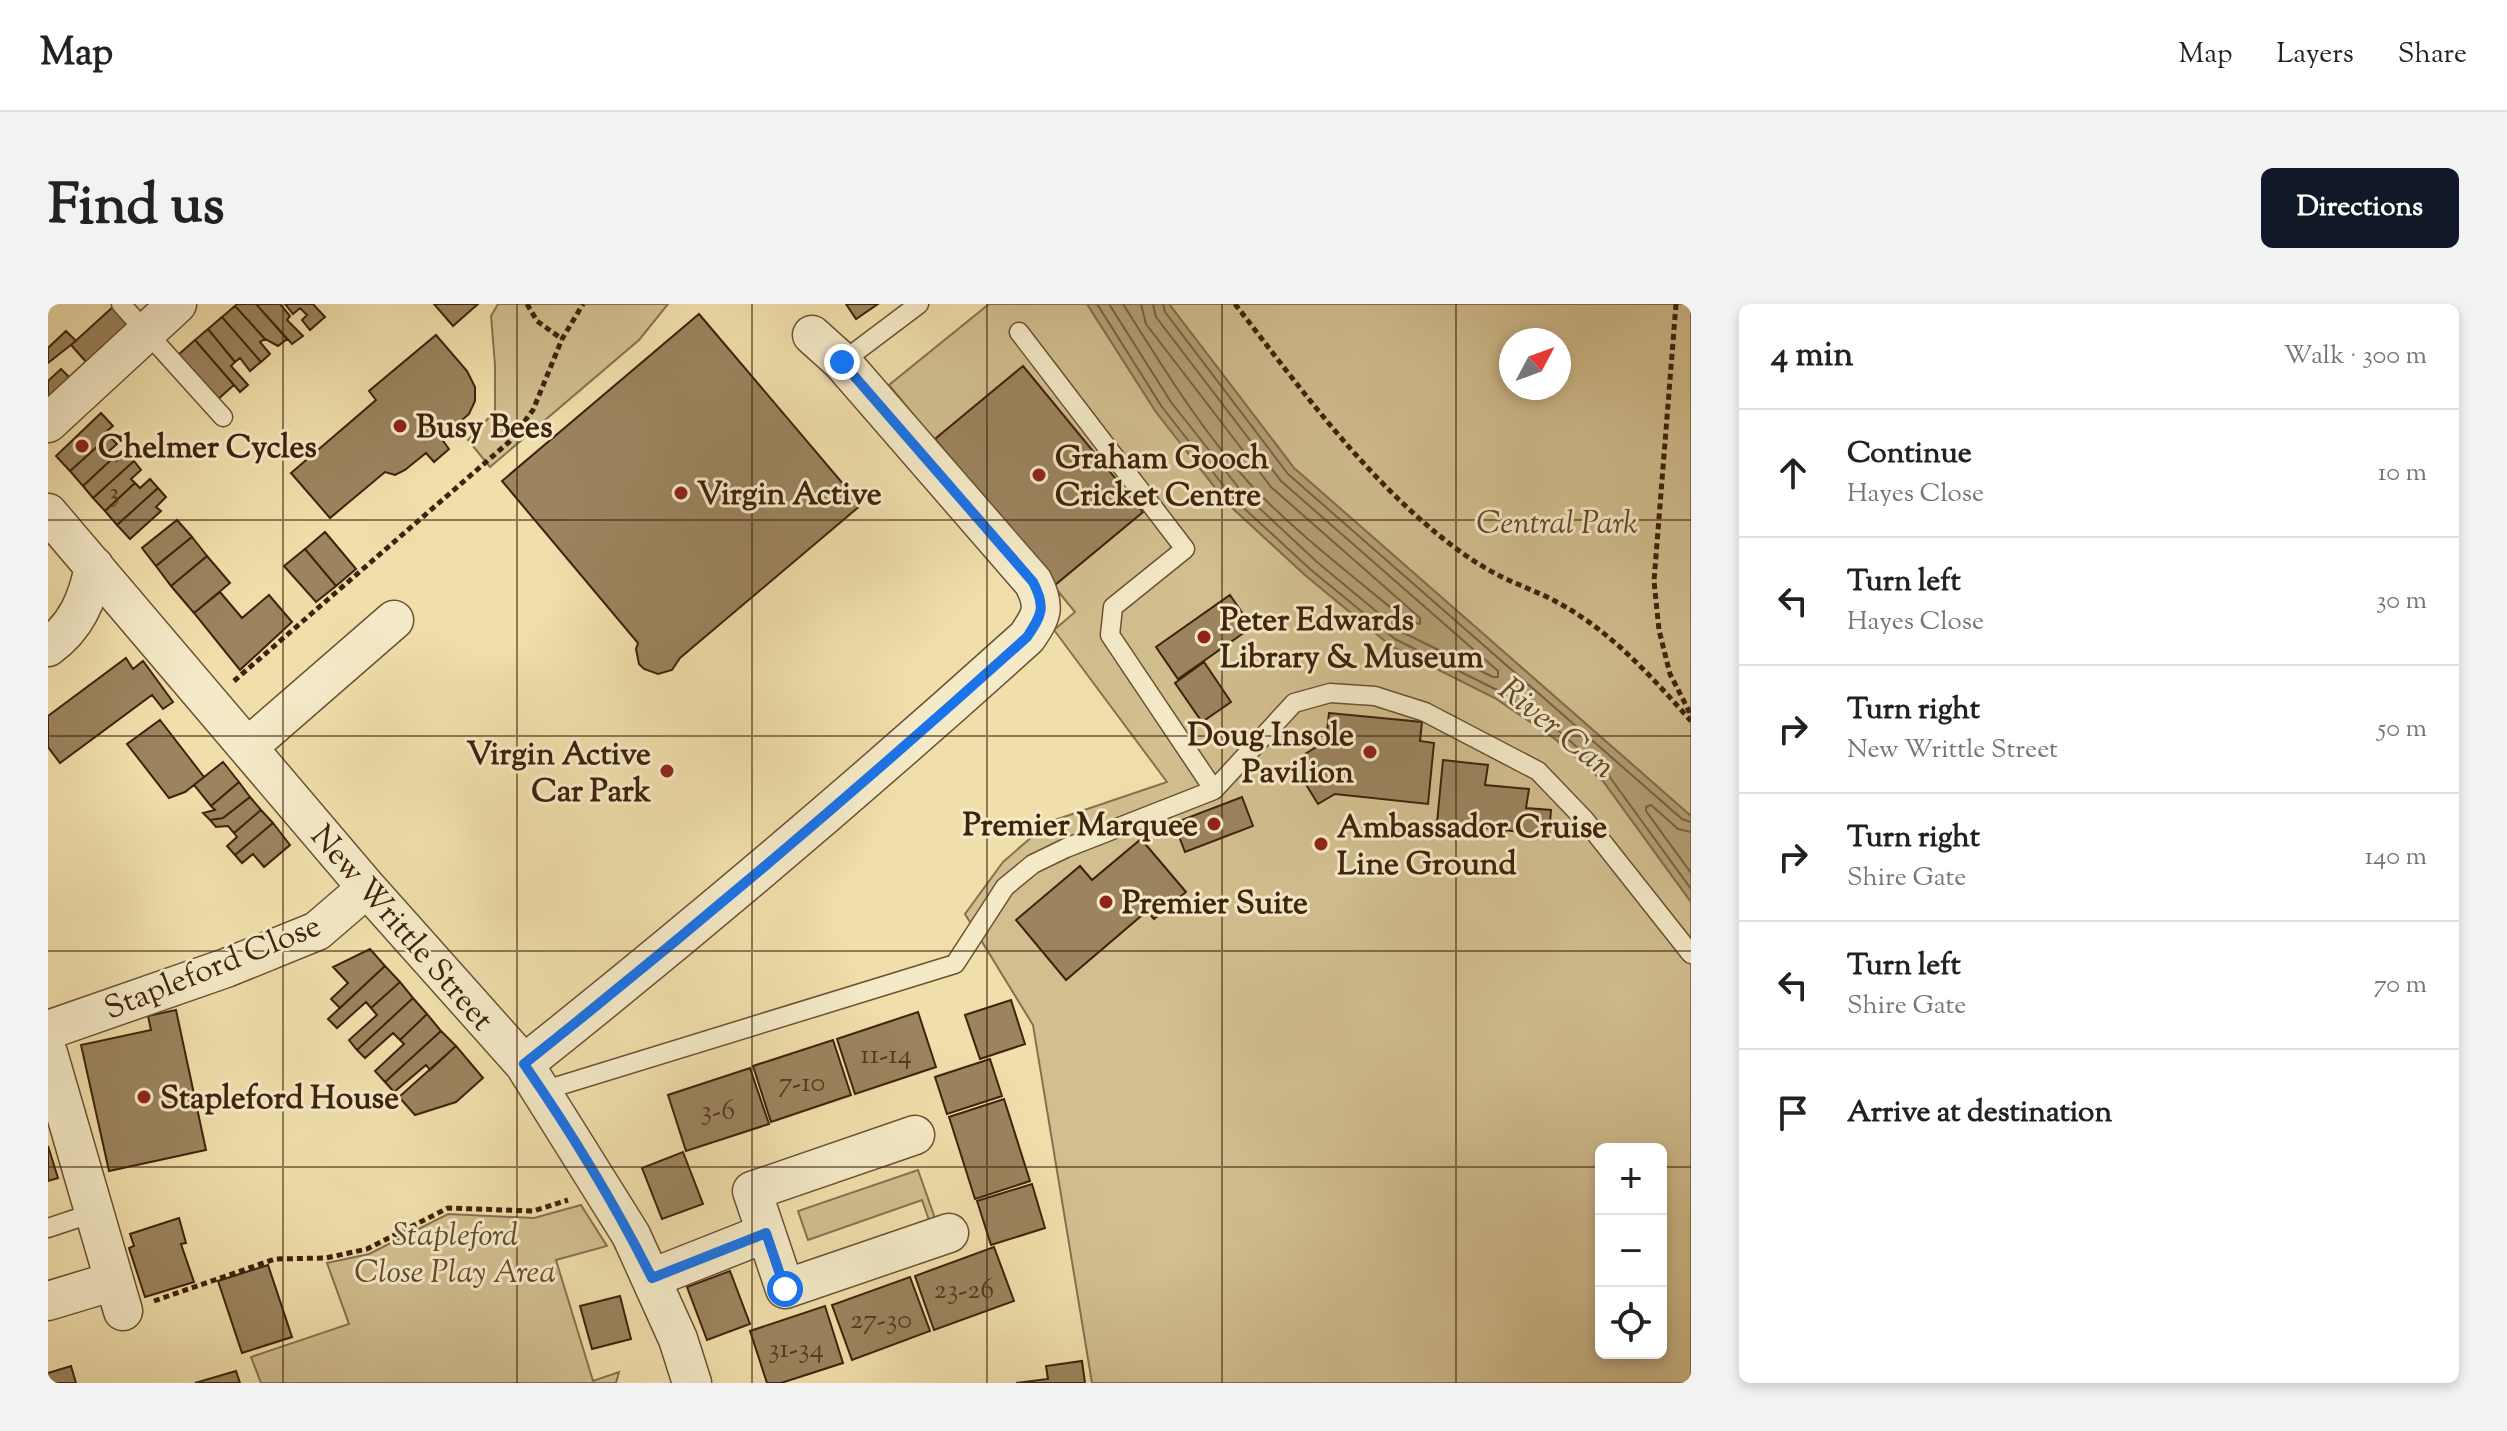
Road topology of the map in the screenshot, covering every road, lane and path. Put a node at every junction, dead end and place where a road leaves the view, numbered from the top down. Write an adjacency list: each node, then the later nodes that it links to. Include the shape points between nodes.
1 (121, 304): 8 (lane)
2 (177, 304): 8 (street)
3 (527, 304): 11 (path, via 537,321)
4 (583, 304): 11 (path)
5 (919, 304): 12 (lane)
6 (1235, 304): 22 (path, via 1380,483 1437,534 1497,575 1556,602 1608,635)
7 (1676, 304): 21 (path, via 1654,581 1670,674)
8 (146, 332): 13 (lane); 14 (street)
9 (1019, 332): 24 (lane, via 1185,549 1113,607 1110,635)
10 (812, 335): 12 (street)
11 (562, 339): 20 (path, via 533,410 509,442)
12 (842, 362): 29 (street, via 1033,582 1042,599 1040,618 1027,637)
13 (223, 417)
14 (48, 423)
15 (48, 513): 16 (street, New Writtle Street)
16 (94, 566): 18 (street, New Writtle Street); 19 (street, via 89,593)
17 (394, 620): 23 (street)
18 (143, 625): 19 (street, via 105,622); 20 (street, New Writtle Street)
19 (55, 641)
20 (209, 703): 23 (street, New Writtle Street)
21 (1691, 715)
22 (1691, 721)
23 (248, 747): 25 (street, New Writtle Street)
24 (1214, 790): 26 (lane, via 1294,703 1330,693 1375,696 1425,712 1538,771 1585,820); 29 (lane, via 1033,864 1005,887 955,964)
25 (367, 888): 27 (street, Stapleford Close, via 317,931); 29 (street, New Writtle Street)
26 (1691, 954)
27 (48, 1030)
28 (48, 1053): 32 (street)
29 (533, 1078): 31 (street, New Writtle Street)
30 (915, 1135): 34 (street, via 752,1191)
31 (603, 1189): 36 (street, New Writtle Street); 37 (path, via 533,1211 448,1208 367,1249 326,1258 275,1259)
32 (93, 1213): 33 (lane); 37 (street)
33 (48, 1228)
34 (766, 1233): 35 (street, via 785,1289); 36 (street)
35 (949, 1233)
36 (652, 1278): 39 (street, New Writtle Street)
37 (118, 1296): 38 (street)
38 (48, 1301)
39 (692, 1383)

